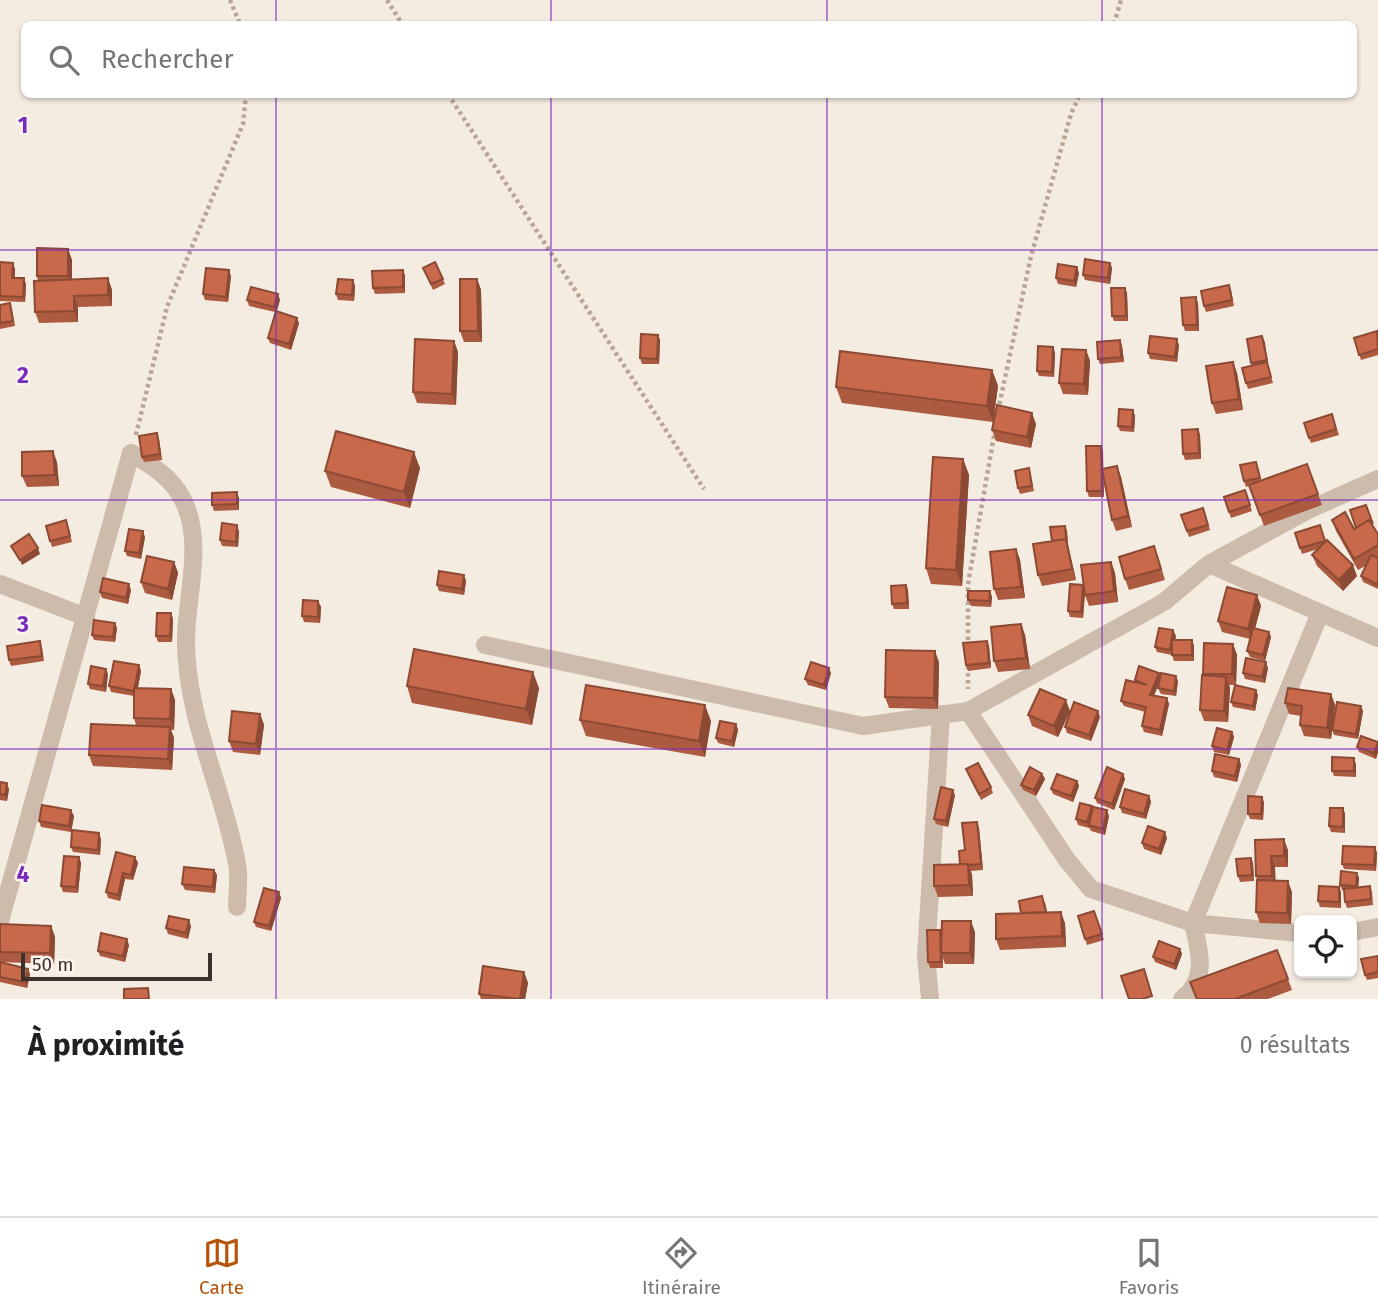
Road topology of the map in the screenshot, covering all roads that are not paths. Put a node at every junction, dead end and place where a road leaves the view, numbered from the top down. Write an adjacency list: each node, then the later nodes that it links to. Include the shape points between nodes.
1 (1378, 479): 2 (street, via 1308,510)
2 (1209, 564): 4 (street); 8 (street, via 1164,602)
3 (0, 584): 5 (street)
4 (1320, 613): 6 (street); 12 (street)
5 (86, 617): 10 (street, via 131,453 161,471 183,499 191,526 193,564 186,642 197,714 238,867); 11 (street)
6 (1378, 638)
7 (485, 645): 9 (street, via 863,726)
8 (968, 710): 9 (street); 12 (street, via 1091,889)
9 (941, 714): 16 (street, via 926,955)
10 (237, 907)
11 (0, 921)
12 (1193, 923): 15 (street); 17 (street, via 1202,964 1190,993)
13 (1378, 927): 14 (street)
14 (1357, 931)
15 (1294, 933)
16 (930, 999)
17 (1182, 999)

